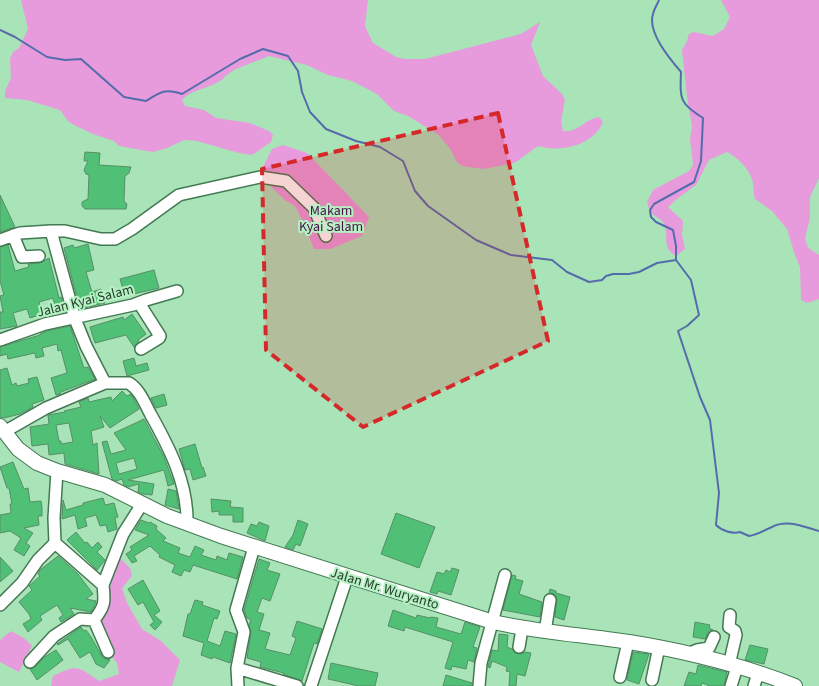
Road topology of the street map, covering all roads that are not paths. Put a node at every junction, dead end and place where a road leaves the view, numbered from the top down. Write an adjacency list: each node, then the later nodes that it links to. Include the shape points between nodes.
1 (51, 231): 2 (street); 3 (street, via 115,239 179,195 260,177 286,181 314,208); 8 (street)
2 (13, 235): 4 (street); 5 (street, via 22,257)
3 (326, 236)
4 (0, 240)
5 (39, 256)
6 (177, 291): 7 (street, Jalan Kyai Salam)
7 (138, 303): 8 (street, Jalan Kyai Salam); 10 (street, via 160,336)
8 (76, 319): 9 (street, Jalan Kyai Salam, via 44,324); 11 (street)
9 (0, 340)
10 (141, 349)
11 (105, 383): 12 (street); 15 (street, via 129,382 141,396 177,466 185,492)
12 (2, 429): 13 (main road, Jalan Mr. Wuryanto, via 18,450)
13 (56, 471): 14 (main road, Jalan Mr. Wuryanto, via 105,485); 16 (street)
14 (142, 504): 15 (main road, Jalan Mr. Wuryanto); 20 (street, via 123,534)
15 (187, 524): 17 (main road, Jalan Mr. Wuryanto)
16 (55, 543): 20 (street); 22 (street)
17 (254, 547): 19 (main road, Jalan Mr. Wuryanto); 36 (street, via 236,610 244,632)
18 (505, 575): 25 (street)
19 (348, 577): 25 (main road, Jalan Mr. Wuryanto); 42 (street)
20 (103, 585): 24 (street, via 104,604)
21 (550, 600): 27 (street)
22 (0, 605)
23 (730, 615): 35 (street, via 729,627 736,635)
24 (94, 620): 32 (street); 34 (street, via 80,620 54,636)
25 (493, 622): 26 (main road, Jalan Mr. Wuryanto); 43 (street, via 481,663)
26 (522, 629): 27 (main road, Jalan Mr. Wuryanto); 30 (street)
27 (545, 632): 29 (main road, Jalan Mr. Wuryanto)
28 (714, 637): 33 (street, via 709,648)
29 (628, 642): 31 (main road, Jalan Mr. Wuryanto); 37 (street)
30 (518, 647)
31 (659, 647): 33 (main road, Jalan Mr. Wuryanto); 38 (street)
32 (108, 652)
33 (688, 654): 35 (main road, Jalan Mr. Wuryanto)
34 (30, 662)
35 (733, 666): 39 (main road, Jalan Mr. Wuryanto); 44 (street)
36 (237, 668): 40 (street); 41 (street)
37 (620, 676)
38 (652, 680)
39 (756, 680): 45 (main road, Jalan Mr. Wuryanto)
40 (238, 686)
41 (297, 686)
42 (311, 686)
43 (479, 686)
44 (731, 686)
45 (795, 686)

